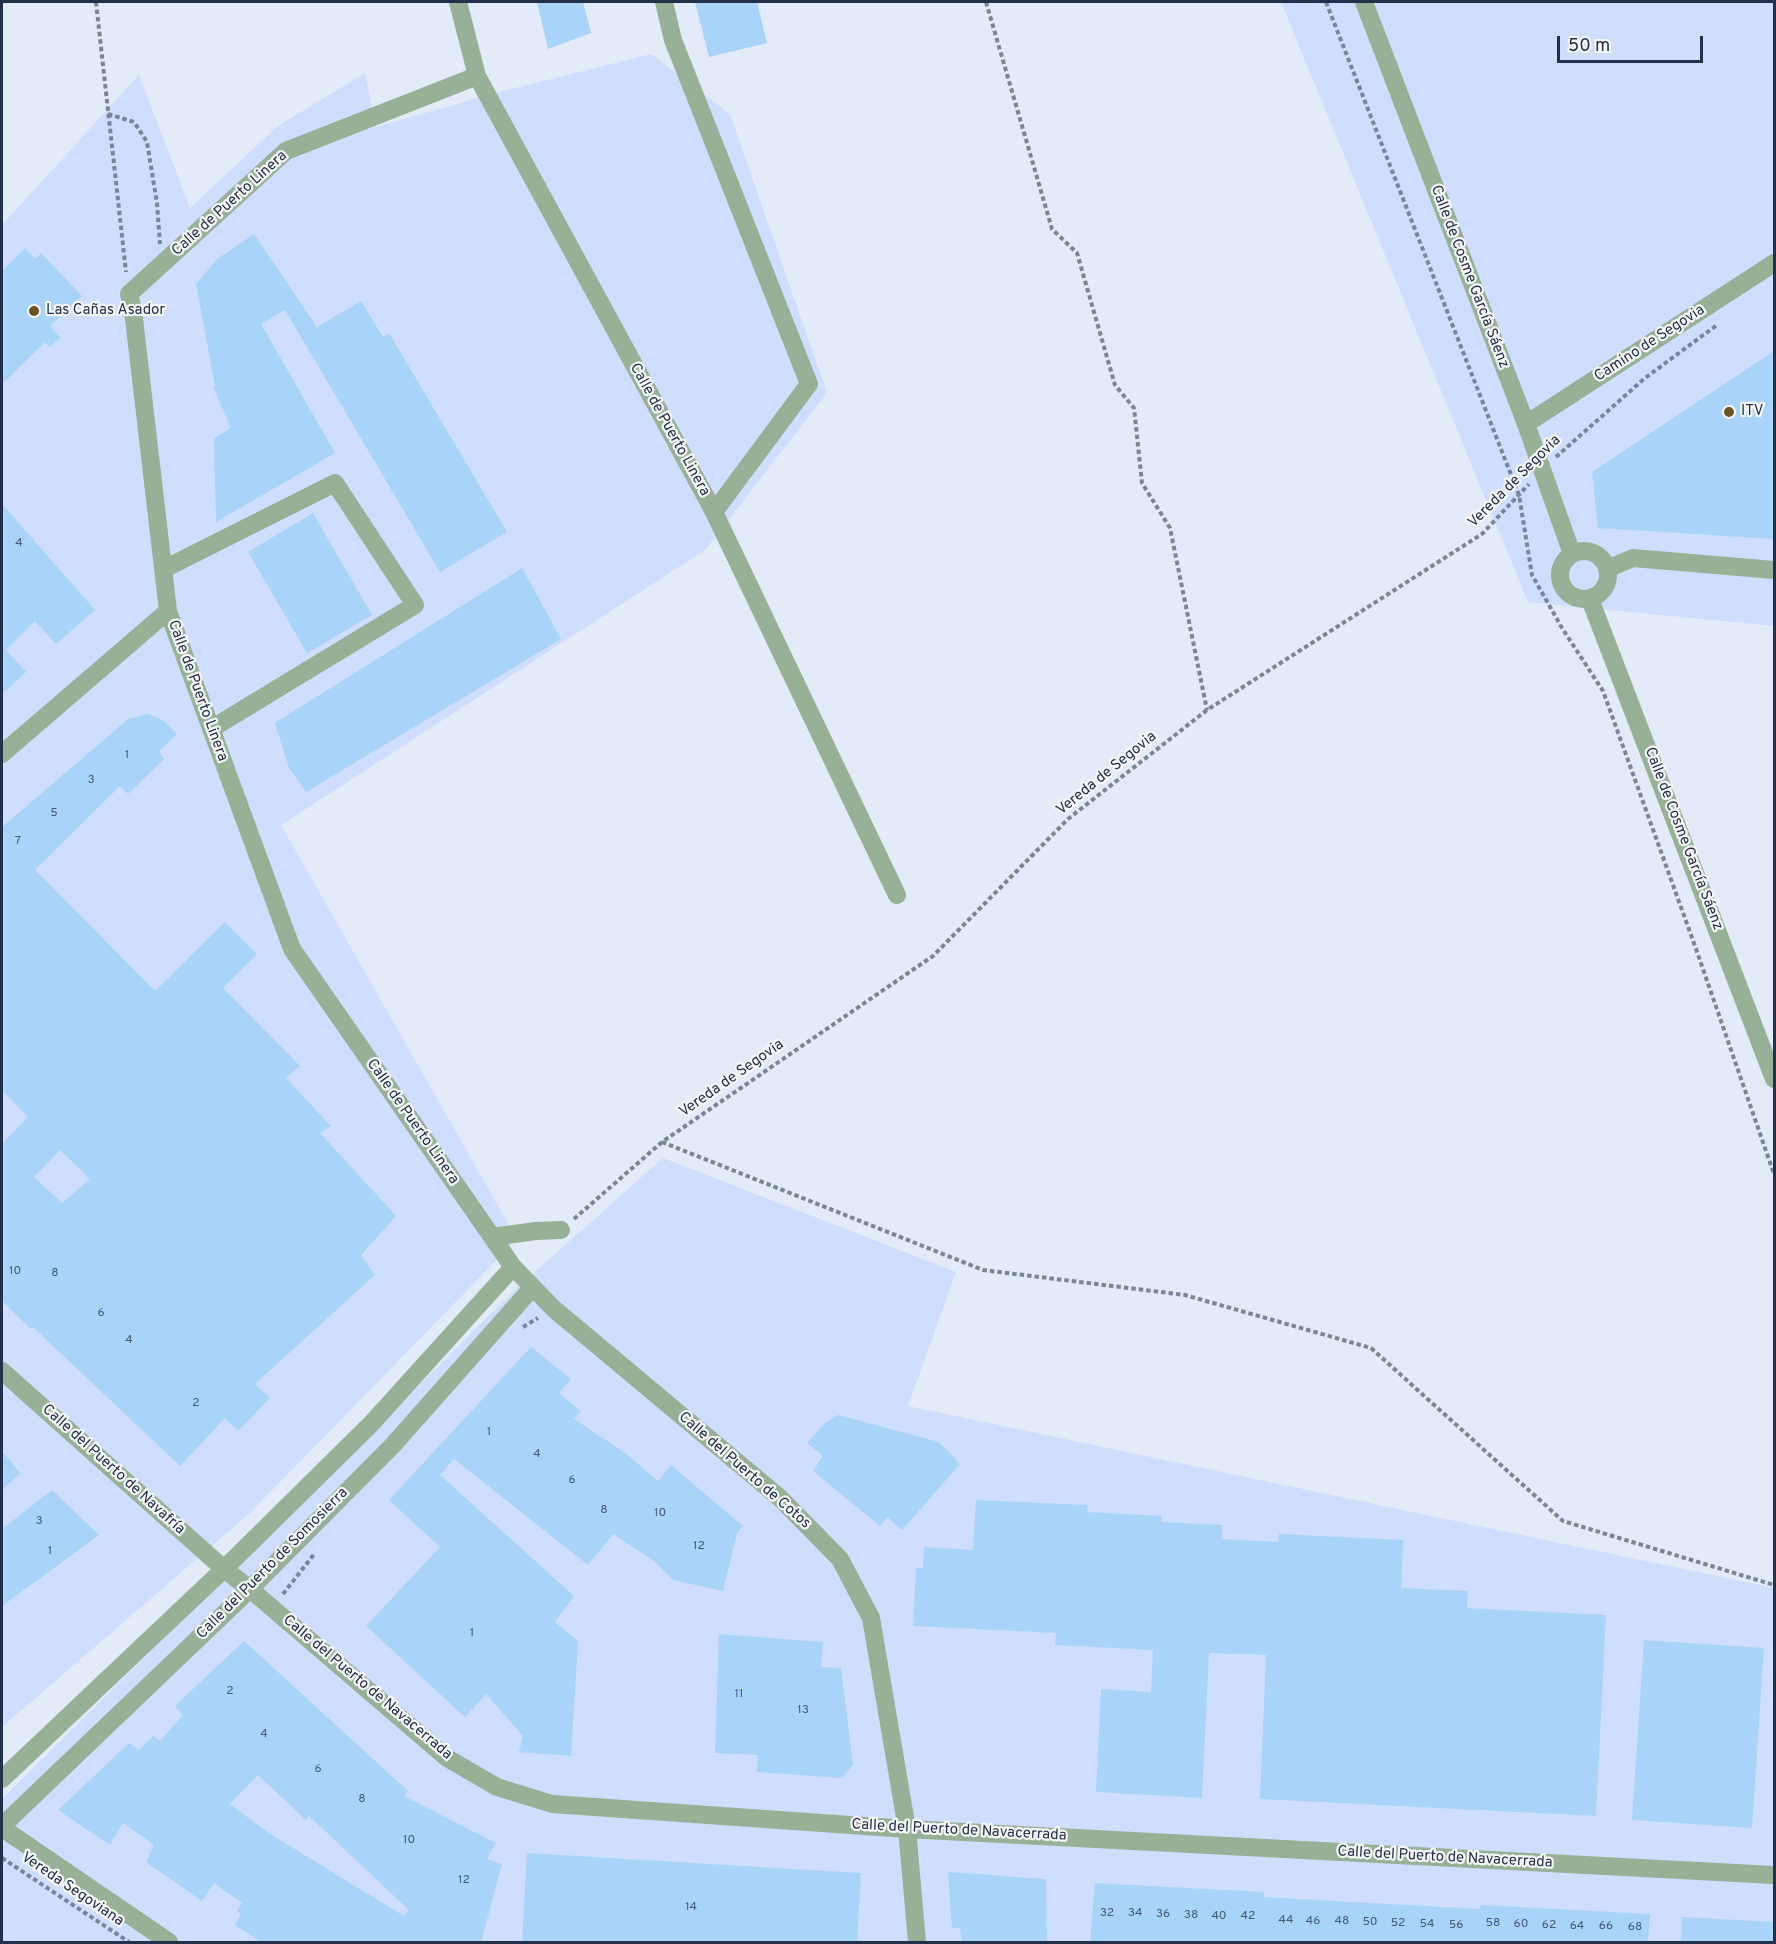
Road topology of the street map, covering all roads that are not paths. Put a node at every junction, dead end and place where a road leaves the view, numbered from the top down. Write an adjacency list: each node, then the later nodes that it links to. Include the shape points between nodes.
1 (458, 2): 4 (street)
2 (664, 2): 7 (street, via 673,40 809,384)
3 (1364, 2): 6 (street, Calle de Cosme García Sáenz)
4 (477, 76): 7 (street, Calle de Puerto Linera); 9 (street, Calle de Puerto Linera, via 286,152 129,294)
5 (1774, 263): 6 (street, Camino de Segovia)
6 (1526, 424): 8 (street, Calle de Cosme García Sáenz)
7 (714, 512): 16 (street, Calle de Puerto Linera)
8 (1572, 554): 10 (street, via 1592,552); 12 (street, via 1565,559 1560,572 1562,586 1570,596)
9 (164, 569): 13 (street, Calle de Puerto Linera); 14 (street, via 335,483 415,605)
10 (1608, 569): 11 (street, via 1634,558); 12 (street, via 1605,587)
11 (1774, 570)
12 (1590, 599): 17 (street, Calle de Cosme García Sáenz)
13 (168, 611): 14 (street, Calle de Puerto Linera); 15 (street)
14 (212, 729): 19 (street, Calle de Puerto Linera, via 292,949)
15 (2, 753)
16 (897, 895)
17 (1774, 1079)
18 (561, 1230): 19 (street)
19 (492, 1237): 20 (street, Calle de Puerto Linera)
20 (513, 1268): 21 (street, Calle del Puerto de Cotos); 23 (street, Calle del Puerto de Somosierra, via 371,1424)
21 (532, 1288): 24 (street, Calle del Puerto de Somosierra, via 393,1445); 27 (street, Calle del Puerto de Cotos, via 780,1498 840,1559 871,1618)
22 (2, 1371): 23 (street, Calle del Puerto de Navafría)
23 (224, 1569): 24 (street, Calle del Puerto de Navacerrada); 25 (street, Calle del Puerto de Somosierra)
24 (250, 1589): 26 (street, Calle del Puerto de Somosierra); 27 (street, Calle del Puerto de Navacerrada, via 447,1758 497,1787 552,1804)
25 (2, 1779)
26 (2, 1827): 29 (street)
27 (907, 1829): 28 (street, Calle del Puerto de Navacerrada); 30 (street, Calle del Puerto de Cotos)
28 (1774, 1875)
29 (169, 1942)
30 (917, 1942)

